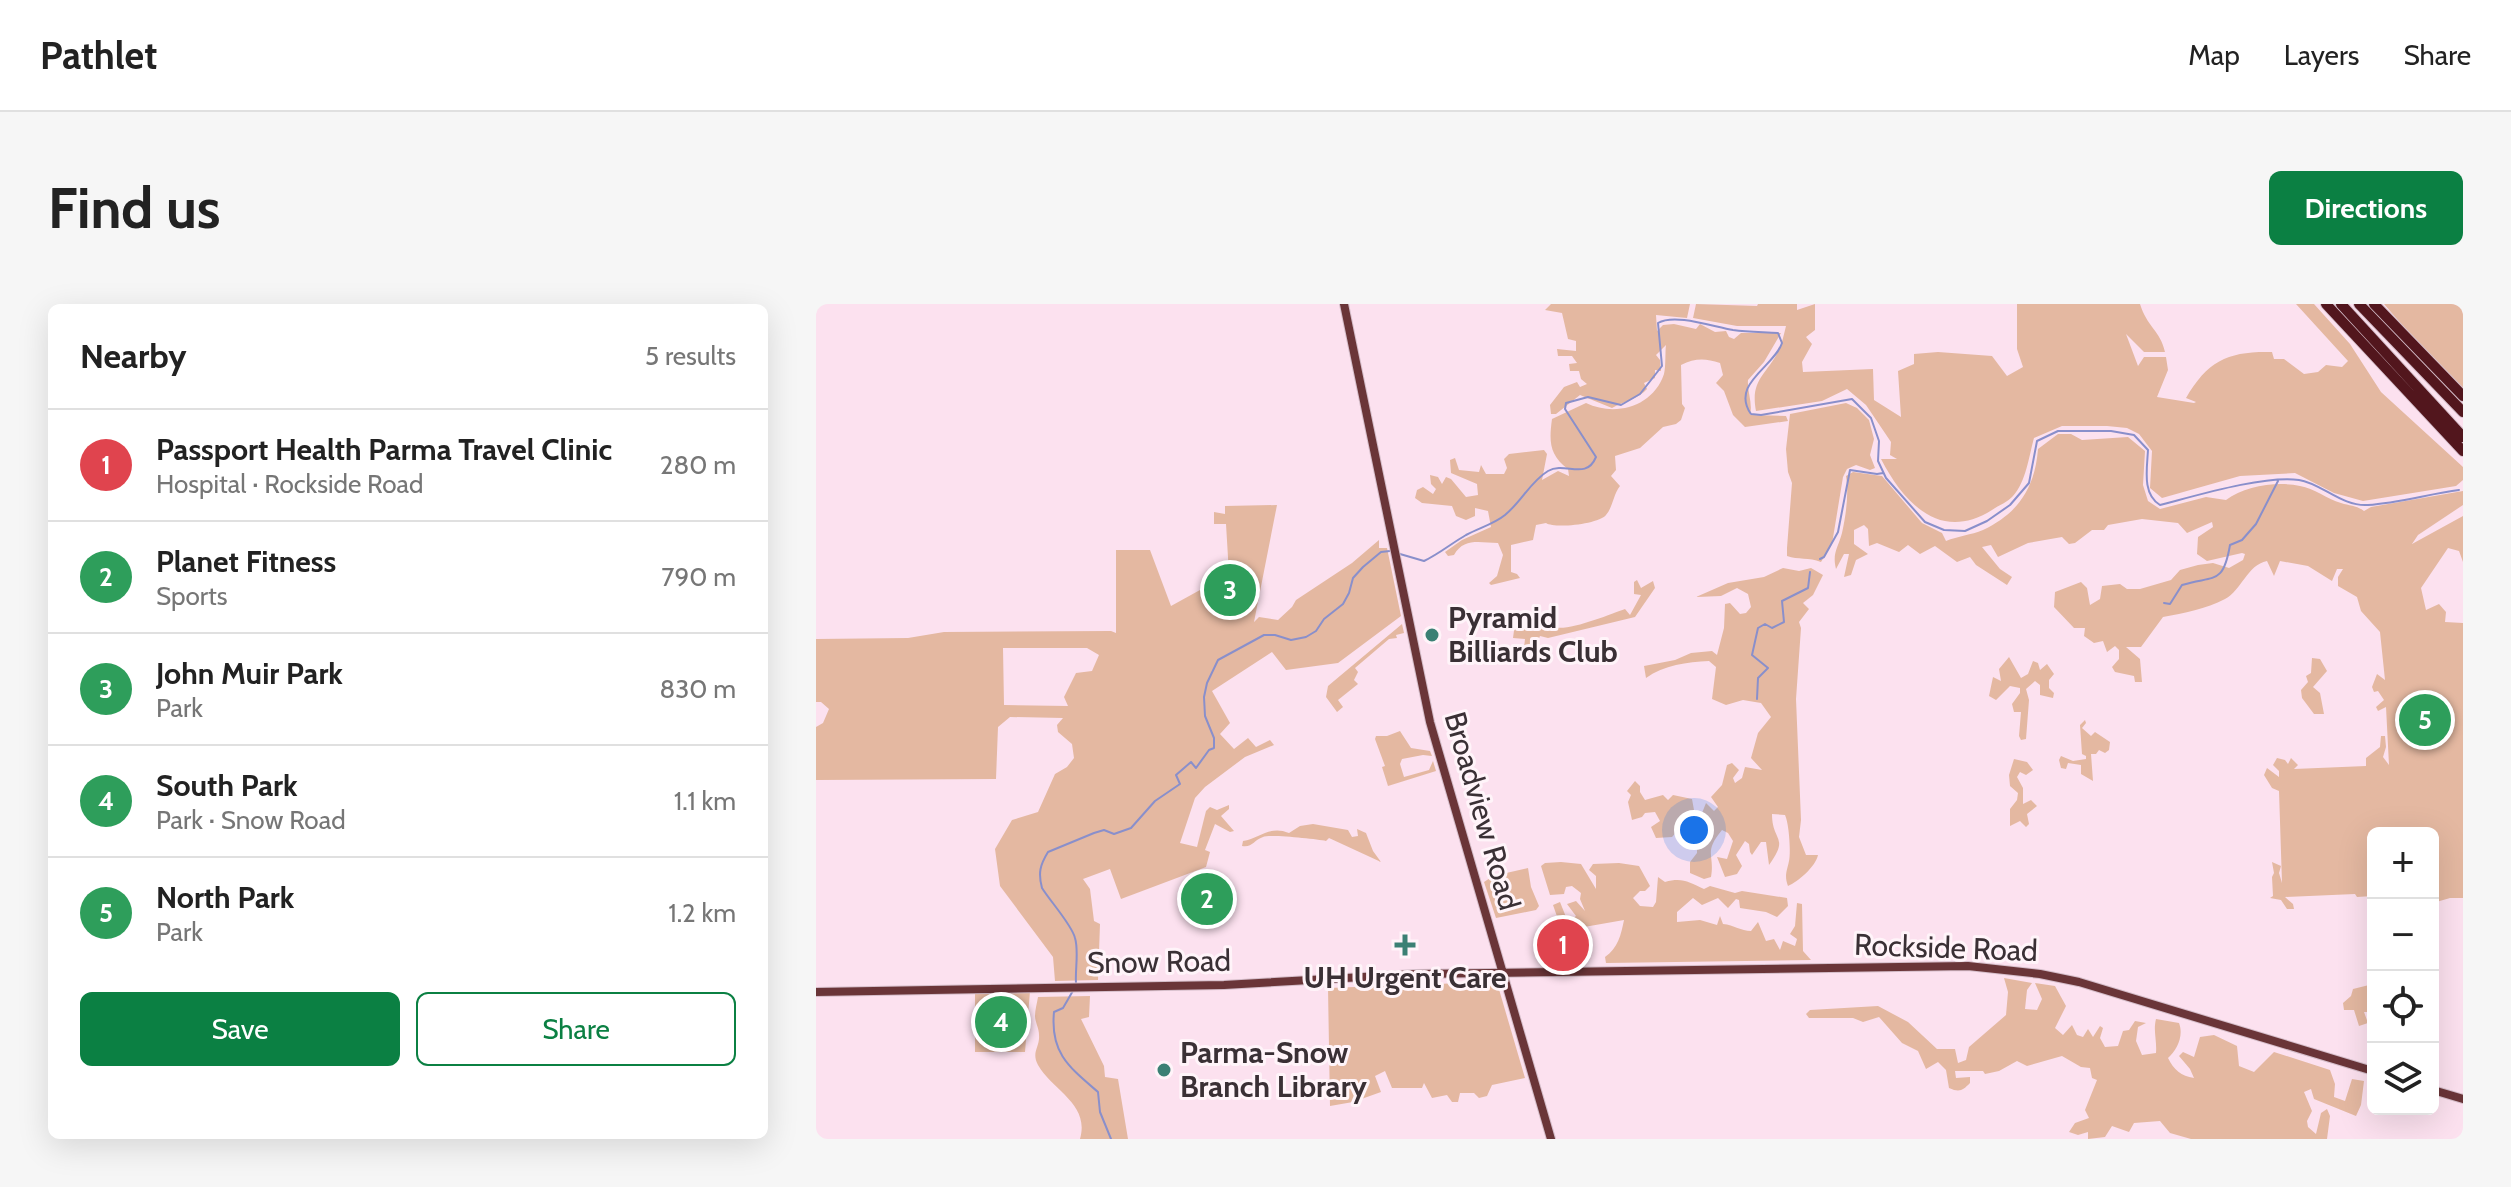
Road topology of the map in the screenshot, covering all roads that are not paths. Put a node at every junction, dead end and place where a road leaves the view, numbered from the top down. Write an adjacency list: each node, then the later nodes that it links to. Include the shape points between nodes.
1 (1344, 304): 12 (main road, Broadview Road, via 1434,735)
2 (2326, 304): 11 (highway)
3 (2341, 304): 10 (highway)
4 (2359, 304): 9 (highway)
5 (2374, 304): 7 (highway)
6 (2384, 304): 7 (highway)
7 (2449, 383): 8 (highway)
8 (2463, 396)
9 (2463, 412)
10 (2463, 437)
11 (2463, 451)
12 (1504, 974): 13 (main road, Snow Road); 14 (main road, Rockside Road, via 2000,968 2084,983); 17 (main road, Broadview Road)
13 (816, 992)
14 (2367, 1069)
15 (2439, 1092): 16 (main road)
16 (2463, 1099)
17 (1551, 1139)

